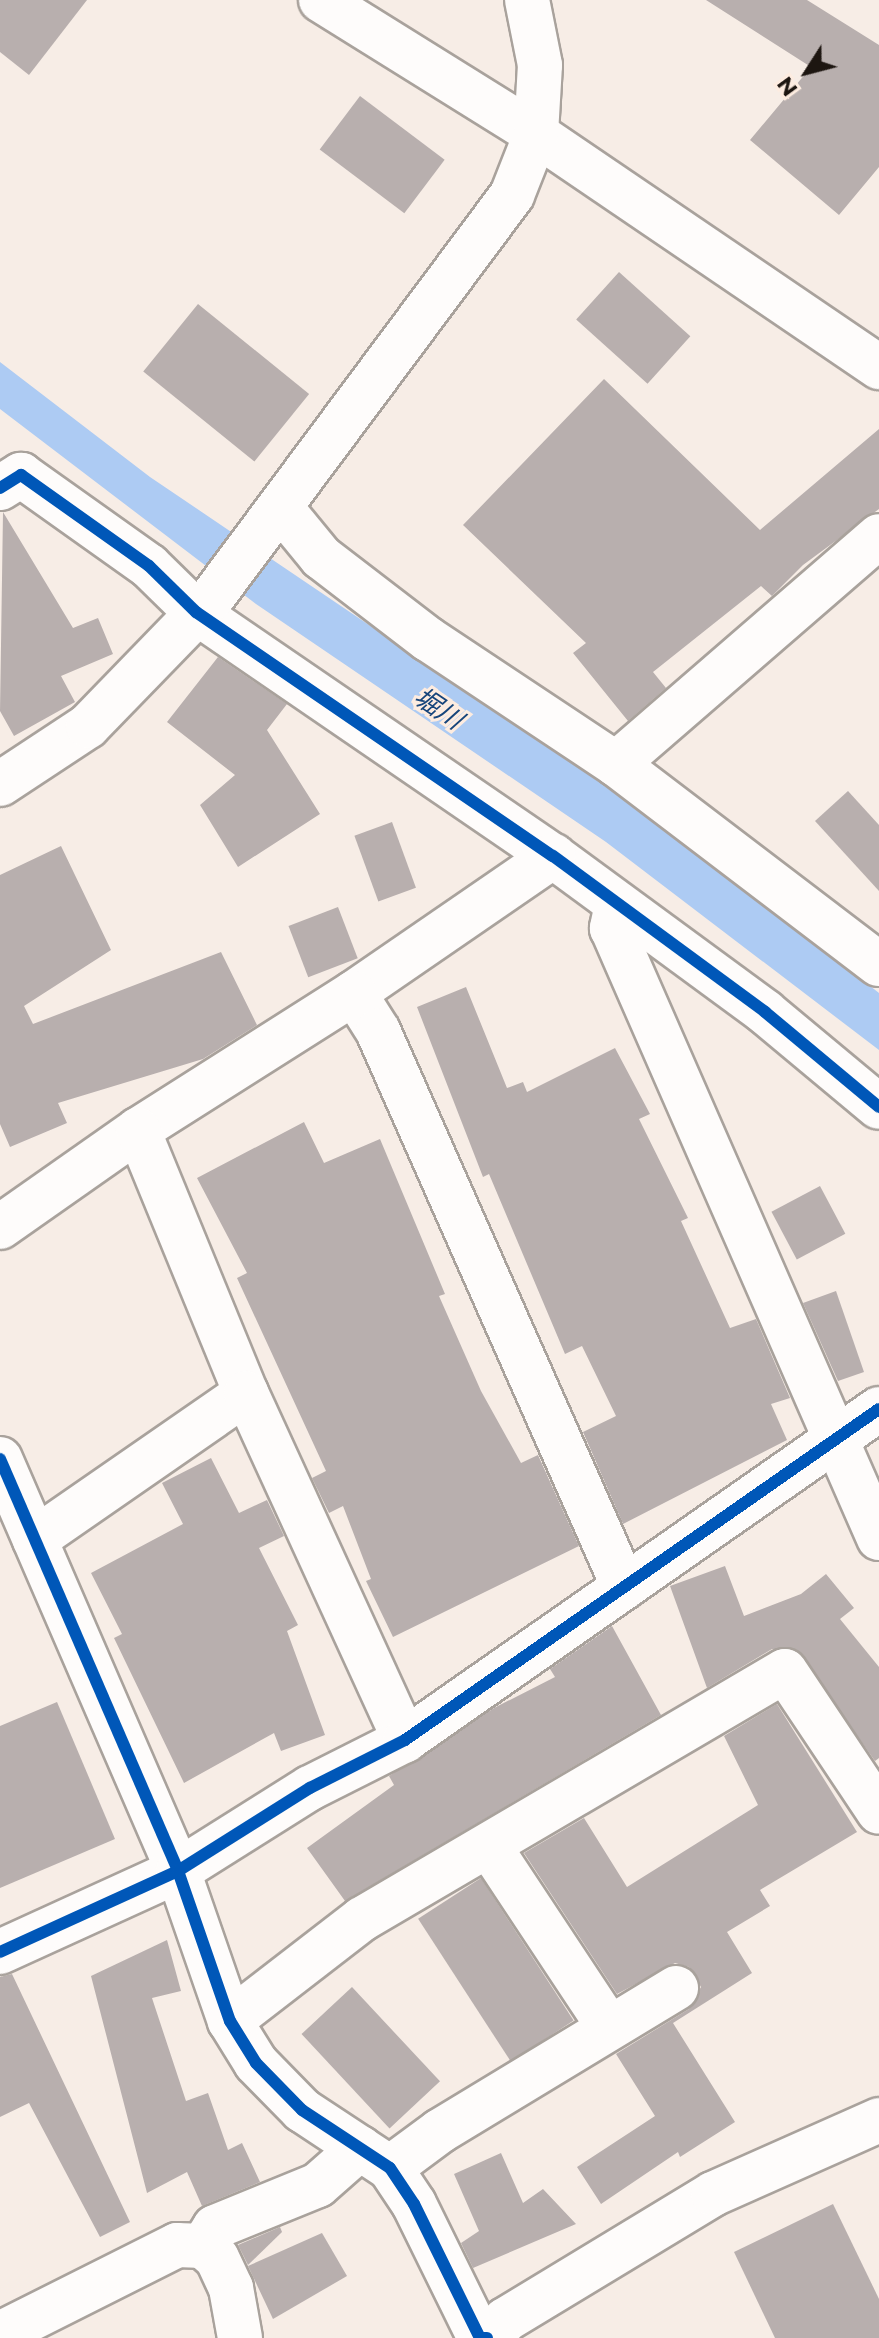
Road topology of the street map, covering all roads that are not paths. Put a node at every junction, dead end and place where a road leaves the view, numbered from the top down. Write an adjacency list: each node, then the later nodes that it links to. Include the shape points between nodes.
1 (321, 0): 3 (street)
2 (527, 0): 3 (street, via 540,65)
3 (536, 134): 4 (street); 6 (street, via 512,195)
4 (879, 367)
5 (0, 488): 8 (street, via 21,475)
6 (274, 515): 8 (street); 9 (street, via 428,639)
7 (879, 536): 9 (street)
8 (203, 605): 10 (street, via 88,726); 11 (street)
9 (616, 764): 13 (street)
10 (0, 784)
11 (553, 856): 12 (street); 14 (street)
12 (617, 904): 15 (street, via 765,1012); 20 (street, via 612,928)
13 (879, 964)
14 (354, 993): 16 (street); 24 (street, via 378,1031)
15 (879, 1107)
16 (138, 1130): 17 (street); 18 (street)
17 (0, 1227)
18 (246, 1393): 23 (street); 25 (street)
19 (879, 1409): 20 (street)
20 (838, 1438): 22 (street); 24 (street)
21 (0, 1459): 23 (street)
22 (879, 1538)
23 (35, 1539): 28 (street)
24 (624, 1587): 25 (street)
25 (405, 1740): 28 (street, via 310,1788)
26 (879, 1812): 27 (street, via 785,1671)
27 (489, 1846): 31 (street, via 362,1919); 32 (street)
28 (178, 1871): 29 (street); 31 (street)
29 (0, 1952)
30 (676, 1988): 32 (street)
31 (230, 2021): 34 (street, via 256,2063 302,2110)
32 (608, 2026): 34 (street)
33 (879, 2120): 38 (street, via 713,2194 505,2320)
34 (375, 2158): 35 (street, via 215,2227); 38 (street, via 414,2204 480,2338)
35 (203, 2246): 36 (street, via 177,2245); 37 (street, via 217,2258 231,2288)
36 (0, 2334)
37 (240, 2338)
38 (489, 2338)

